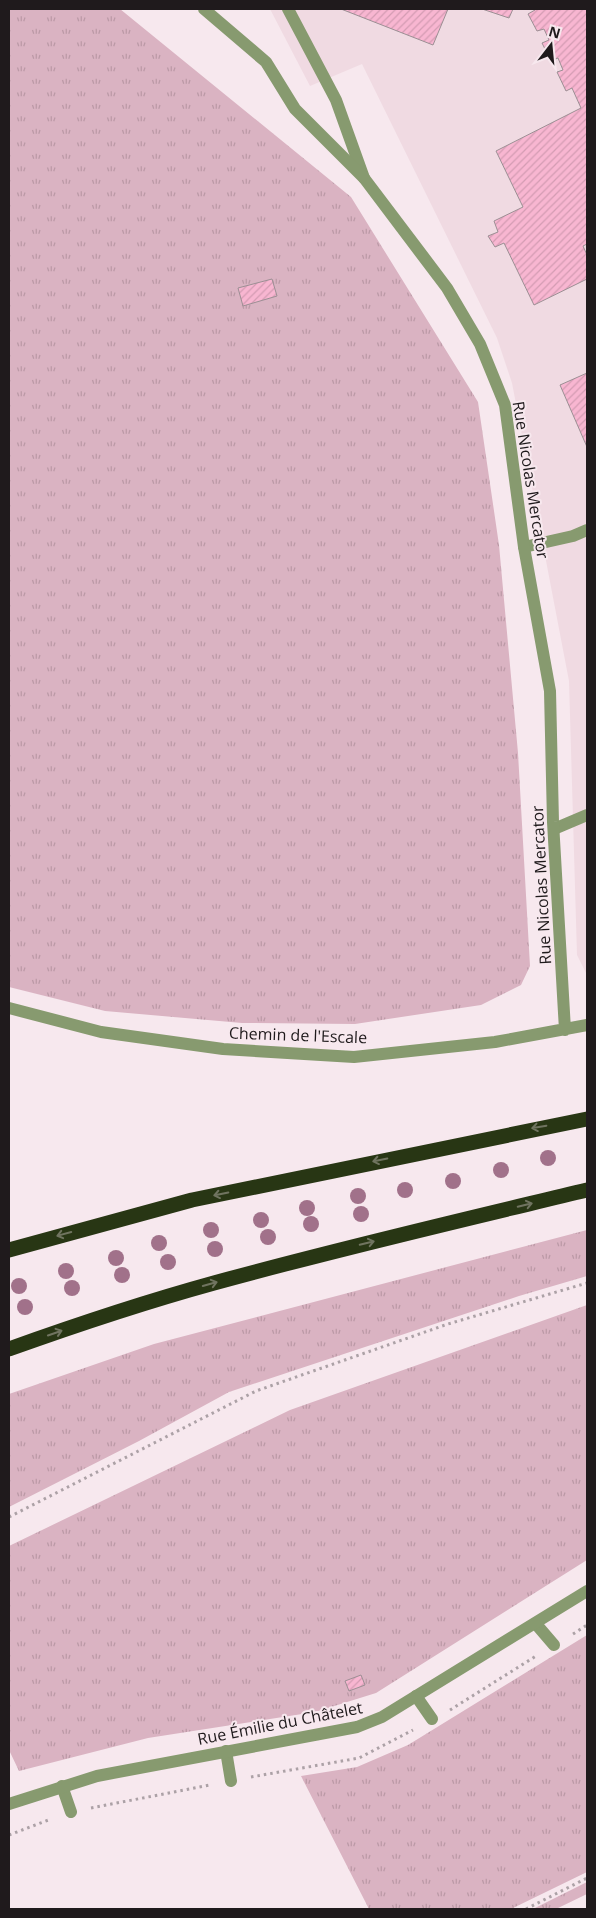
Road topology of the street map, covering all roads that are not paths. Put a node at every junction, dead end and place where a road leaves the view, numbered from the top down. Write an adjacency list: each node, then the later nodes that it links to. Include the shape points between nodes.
1 (204, 9): 3 (street, Rue Nicolas Mercator, via 266,62 295,109)
2 (288, 9): 3 (street, via 336,100)
3 (364, 178): 5 (street, Rue Nicolas Mercator, via 447,288 480,344 505,405)
4 (587, 530): 5 (street)
5 (524, 547): 7 (street, Rue Nicolas Mercator, via 550,691)
6 (587, 815): 7 (street)
7 (554, 829): 10 (street, Rue Nicolas Mercator)
8 (9, 1008): 10 (street, Chemin de l'Escale, via 101,1032 223,1048 354,1057 495,1042)
9 (587, 1026): 10 (street, Chemin de l'Escale)
10 (565, 1030)
11 (587, 1118): 13 (highway, one-way to 13, via 192,1200)
12 (587, 1190): 14 (highway, one-way to 12, via 212,1283)
13 (9, 1250)
14 (9, 1349)
15 (587, 1591): 16 (street, Rue Émilie du Châtelet)
16 (536, 1624): 17 (street); 18 (street, Rue Émilie du Châtelet)
17 (554, 1646)
18 (416, 1696): 19 (street); 20 (street, Rue Émilie du Châtelet, via 382,1717 357,1727)
19 (432, 1719)
20 (226, 1751): 21 (street); 22 (street, Rue Émilie du Châtelet)
21 (232, 1781)
22 (62, 1786): 23 (street, Rue Émilie du Châtelet); 24 (street)
23 (9, 1804)
24 (71, 1812)

